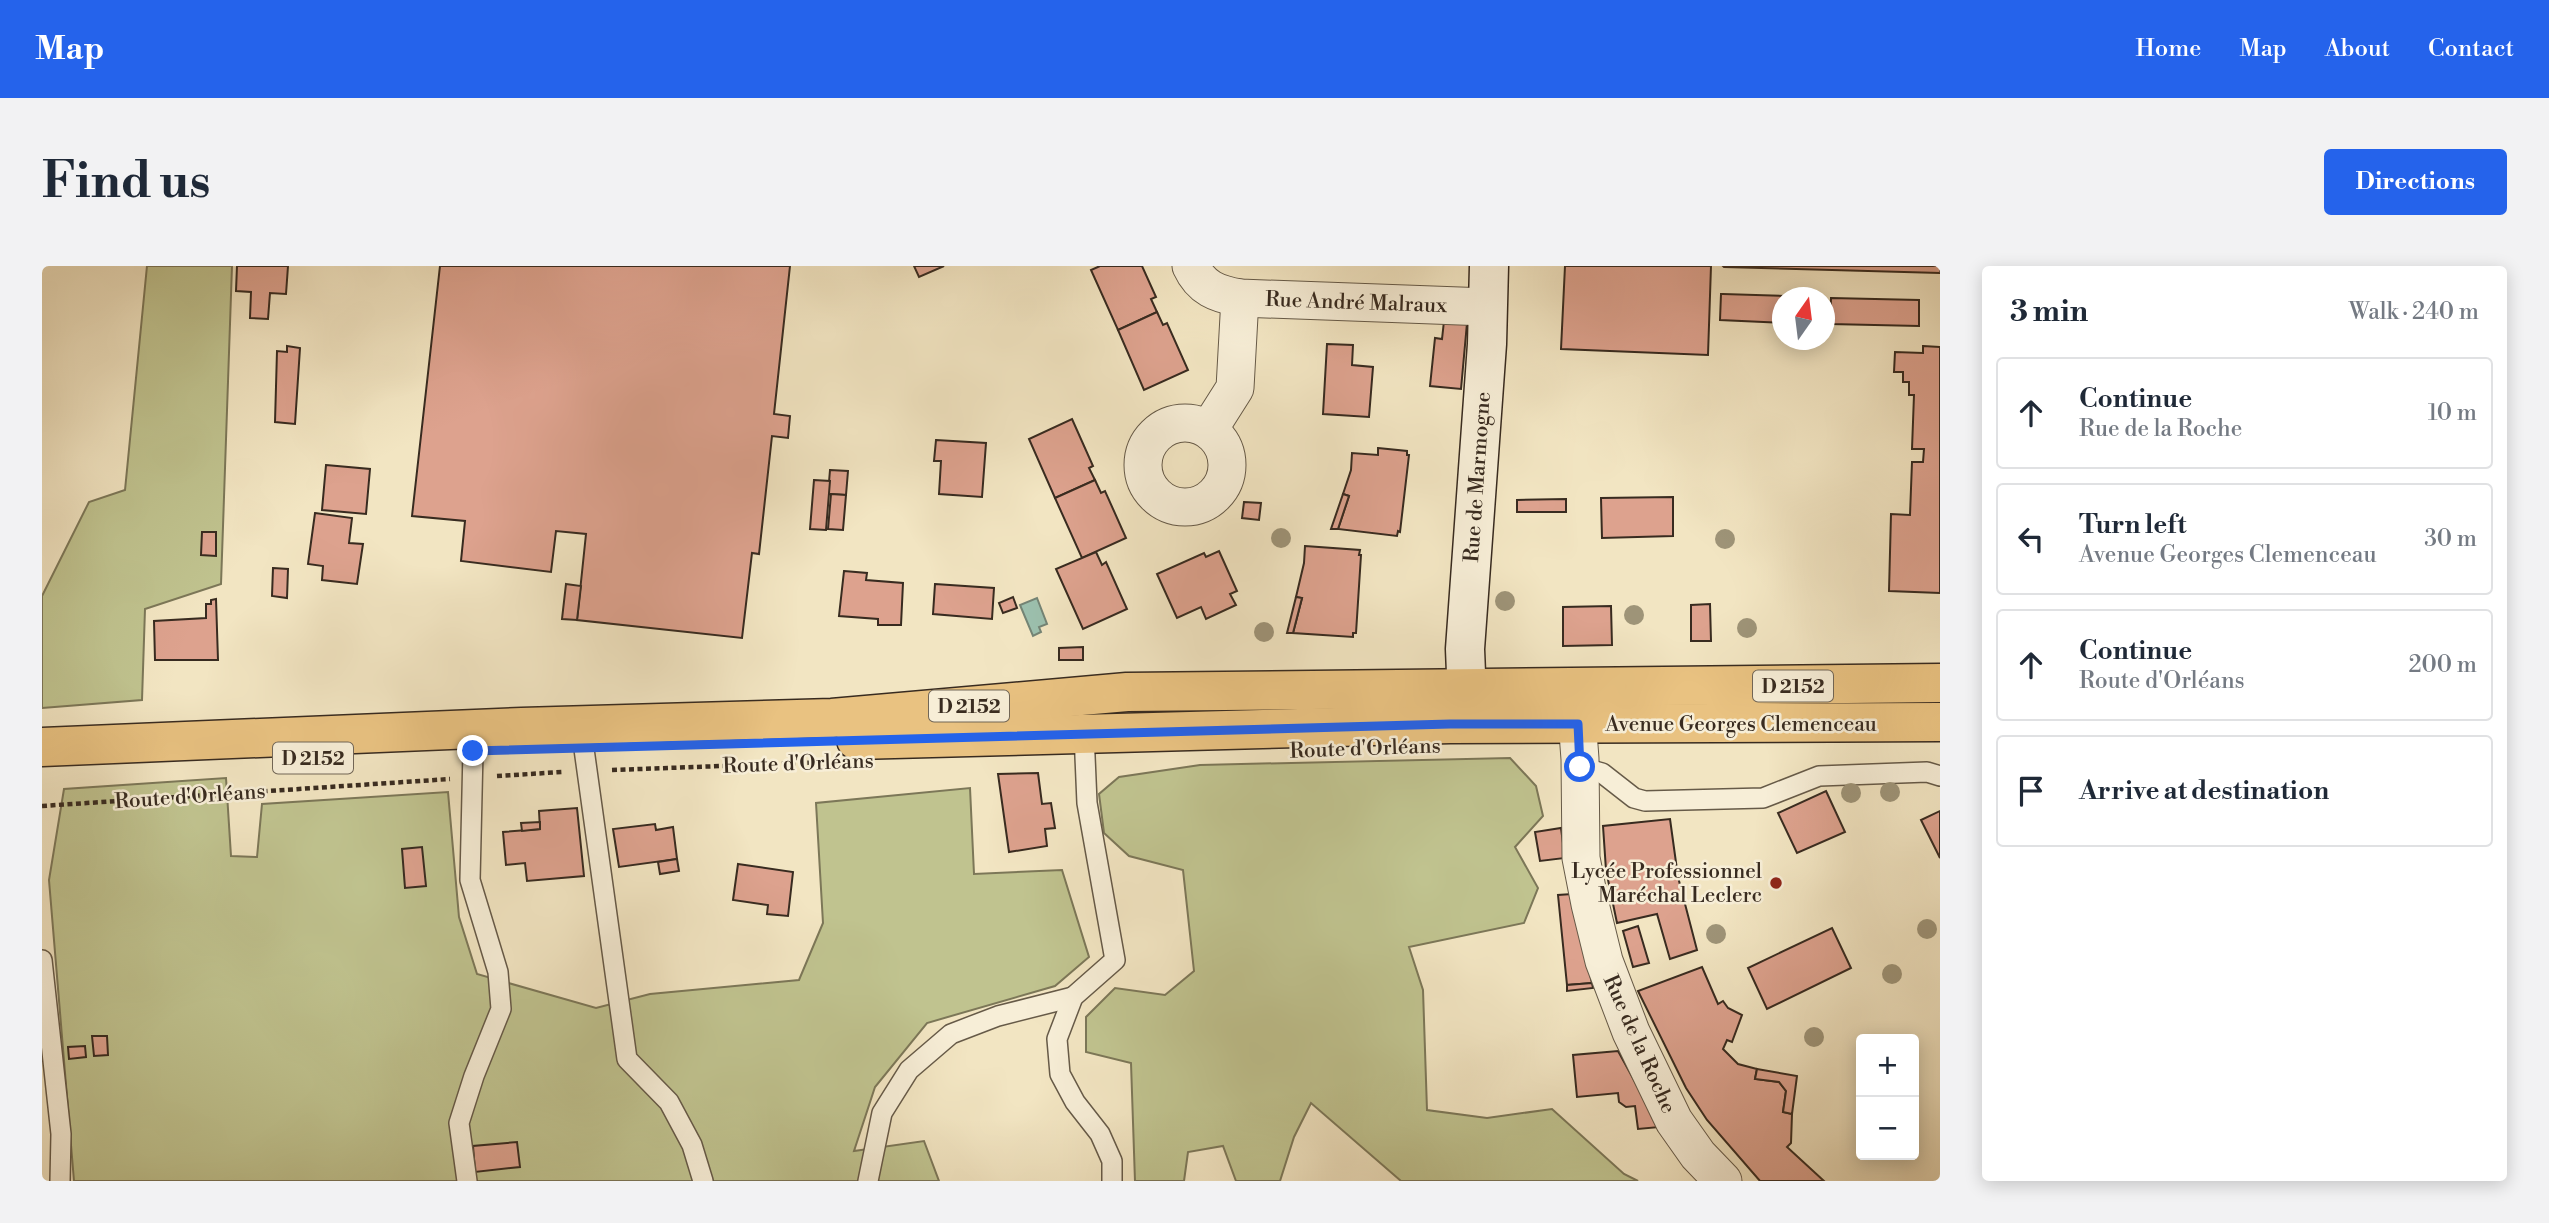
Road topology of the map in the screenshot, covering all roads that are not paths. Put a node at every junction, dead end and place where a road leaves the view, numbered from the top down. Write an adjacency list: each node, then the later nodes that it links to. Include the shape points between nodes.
1 (1191, 266): 3 (street, Rue André Malraux, via 1197,279 1216,294)
2 (1489, 266): 4 (street, Rue de Marmogne)
3 (1240, 298): 4 (street, Rue André Malraux); 5 (street, Rue André Malraux, via 1235,388)
4 (1480, 307): 7 (street, Rue de Marmogne, via 1465,649)
5 (1209, 429)
6 (1940, 683): 8 (main road, Avenue Georges Clemenceau / D 2152, via 1646,688)
7 (1467, 706): 8 (main road, Avenue Georges Clemenceau / D 2152); 9 (main road, Avenue Georges Clemenceau / D 2152)
8 (1576, 706): 10 (main road, Avenue Georges Clemenceau / D 2152); 15 (street, Rue de la Roche)
9 (1416, 707): 11 (main road, Route d'Orléans / D 2152); 12 (main road, Route d'Orléans / D 2152, via 1126,692 832,718)
10 (1940, 722)
11 (1084, 733): 13 (main road, Route d'Orléans / D 2152); 19 (lane, via 1087,803 1115,960)
12 (42, 747)
13 (585, 760): 14 (main road, Route d'Orléans / D 2152); 22 (lane, via 627,1059 669,1102 692,1144)
14 (473, 765): 16 (main road, Route d'Orléans / D 2152); 21 (lane, via 470,880 498,972 501,1009 459,1124)
15 (1580, 767): 17 (lane, via 1602,773 1645,802 1763,798 1819,776 1927,772); 25 (street, Rue de la Roche, via 1581,858 1605,961 1631,1032 1674,1121)
16 (42, 770)
17 (1940, 776)
18 (42, 960): 20 (lane, via 61,1134)
19 (1073, 997): 23 (lane, via 998,1016 951,1034 909,1070 882,1113); 24 (lane, via 1057,1040 1060,1074 1100,1134 1112,1161)
20 (60, 1181)
21 (467, 1181)
22 (703, 1181)
23 (868, 1181)
24 (1112, 1181)
25 (1723, 1181)

